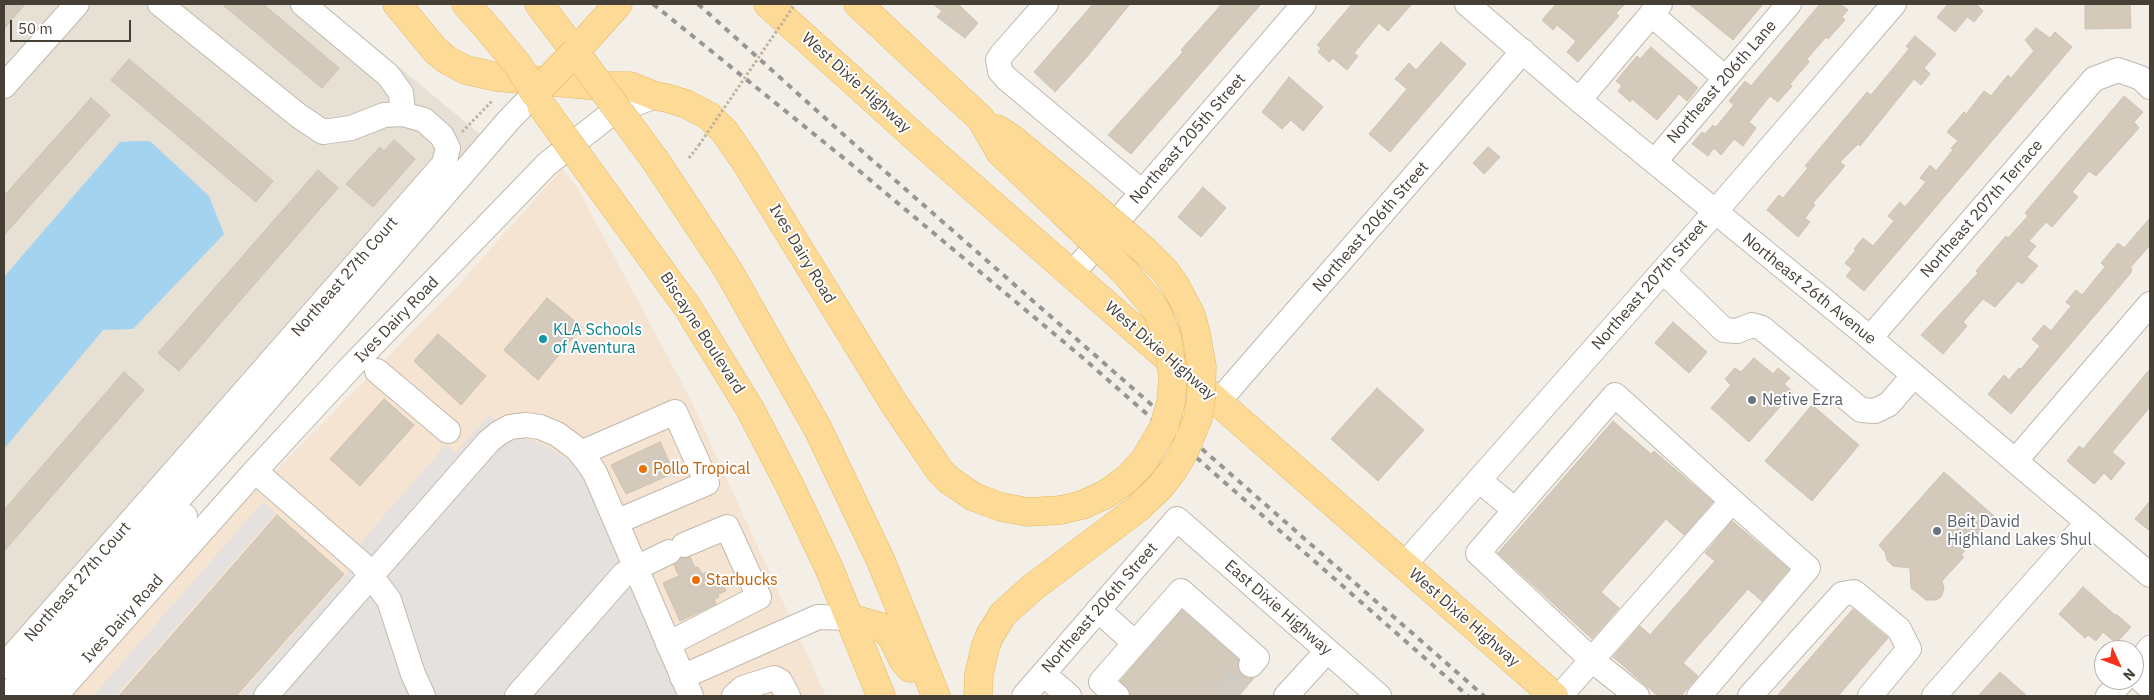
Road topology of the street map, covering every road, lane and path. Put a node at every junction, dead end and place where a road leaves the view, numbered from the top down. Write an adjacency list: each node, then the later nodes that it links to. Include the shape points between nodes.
1 (77, 4): 20 (street)
2 (160, 4): 26 (street, Northeast 27th Court, via 298,116 323,132 351,128 384,115)
3 (302, 4): 26 (street, via 388,75 401,93)
4 (397, 4): 22 (main road, via 436,50 466,70 497,77 630,86)
5 (466, 4): 23 (main road, Biscayne Boulevard, bridge, via 518,65)
6 (618, 4): 18 (main road, Ives Dairy Road)
7 (768, 4): 35 (main road, West Dixie Highway)
8 (795, 4): 29 (path, bridge)
9 (858, 4): 32 (main road, via 981,119 1011,138)
10 (1046, 4): 31 (street, via 1009,45 998,65 1006,78)
11 (1304, 4): 31 (street, Northeast 205th Street)
12 (1467, 4): 17 (street, Northeast 26th Avenue)
13 (1789, 4): 19 (street, Northeast 206th Lane)
14 (1894, 4): 33 (street, Northeast 207th Street)
15 (542, 6): 18 (main road)
16 (1656, 9): 19 (street); 25 (street)
17 (1523, 51): 25 (street, Northeast 26th Avenue); 40 (street, Northeast 206th Street)
18 (575, 52): 23 (main road, Ives Dairy Road, bridge); 76 (main road, bridge, via 655,160 728,270 810,414 880,559)
19 (1725, 78): 30 (street, Northeast 206th Lane)
20 (4, 86)
21 (2150, 87): 37 (street, Northeast 207th Terrace, via 2141,78 2118,70 2094,79)
22 (655, 96): 32 (main road, Ives Dairy Road, bridge, via 709,116 725,132 893,402 940,471 974,497 1028,512 1082,505 1126,480 1144,462 1164,427 1171,402 1174,376 1167,337 1158,314); 44 (street, Ives Dairy Road, via 612,112 551,159)
23 (538, 99): 28 (street, Ives Dairy Road); 56 (main road, Biscayne Boulevard, bridge, via 677,292 735,384 790,486)
24 (493, 100): 27 (path)
25 (1579, 100): 30 (street, Northeast 26th Avenue)
26 (403, 114): 62 (street, Northeast 27th Court, via 424,120 442,136 448,148 444,164)
27 (460, 133)
28 (486, 157): 67 (street, Ives Dairy Road, via 137,545); 68 (street, Ives Dairy Road)
29 (689, 158)
30 (1655, 161): 33 (street, Northeast 26th Avenue)
31 (1142, 192): 35 (street, Northeast 205th Street)
32 (1070, 202): 77 (main road, bridge, via 1146,251 1175,284 1191,315 1202,367 1198,418 1184,452 1160,487 1137,509 1003,614 990,635 981,661)
33 (1715, 212): 34 (street, Northeast 207th Street); 37 (street, Northeast 26th Avenue)
34 (1662, 271): 39 (street, via 1724,330 1737,331 1752,325 1762,328 1861,410 1875,411 1889,404); 45 (street, Northeast 207th Street)
35 (1072, 274): 40 (main road, West Dixie Highway)
36 (2150, 304): 43 (street)
37 (1870, 338): 39 (street, Northeast 26th Avenue)
38 (377, 372): 41 (street)
39 (1914, 375): 43 (street, Northeast 26th Avenue)
40 (1218, 402): 51 (main road, West Dixie Highway)
41 (448, 431)
42 (581, 453): 49 (street, via 595,473); 49 (street, via 675,412 706,482); 54 (street, via 557,434 540,427 510,427 499,433)
43 (2016, 460): 50 (street, Northeast 26th Avenue)
44 (255, 471): 54 (street, via 362,564); 69 (street, Ives Dairy Road)
45 (1479, 480): 47 (street); 51 (street, Northeast 207th Street)
46 (1732, 502): 47 (street, via 1614,395); 60 (street); 85 (street, via 1808,568)
47 (1515, 510): 60 (street, via 1478,553)
48 (1176, 519): 55 (street, Northeast 206th Street); 59 (street, East Dixie Highway)
49 (616, 522): 52 (street)
50 (2088, 522): 53 (street, Northeast 26th Avenue); 88 (street)
51 (1404, 565): 82 (main road, West Dixie Highway)
52 (635, 568): 58 (street); 58 (street, via 727,526 759,597); 72 (street, via 624,574)
53 (2150, 575)
54 (371, 576): 70 (street); 71 (street, via 389,600)
55 (1098, 610): 57 (street); 64 (street, Northeast 206th Street)
56 (850, 618): 65 (street, via 818,617); 75 (main road, Biscayne Boulevard); 76 (main road, via 884,628 903,660)
57 (1135, 643): 61 (street, via 1181,591 1256,658); 79 (street, via 1101,682)
58 (668, 644): 65 (street)
59 (1327, 651): 80 (street); 81 (street, East Dixie Highway)
60 (1592, 660): 83 (street); 84 (street)
61 (1251, 665)
62 (4, 666)
63 (2144, 668): 66 (street)
64 (1057, 686): 78 (street, Northeast 206th Street)
65 (687, 688)
66 (2150, 688)
67 (7, 696)
68 (29, 696)
69 (55, 696)
70 (266, 696)
71 (423, 696)
72 (517, 696)
73 (734, 696): 74 (street, via 743,688 774,678 780,681)
74 (788, 696)
75 (881, 696)
76 (934, 696)
77 (978, 696)
78 (1024, 696)
79 (1117, 696)
80 (1286, 696)
81 (1378, 696)
82 (1554, 696)
83 (1560, 696)
84 (1637, 696)
85 (1699, 696)
86 (1750, 696): 87 (street, via 1842,594 1854,592 1899,629 1909,649)
87 (1870, 696)
88 (1934, 696)

